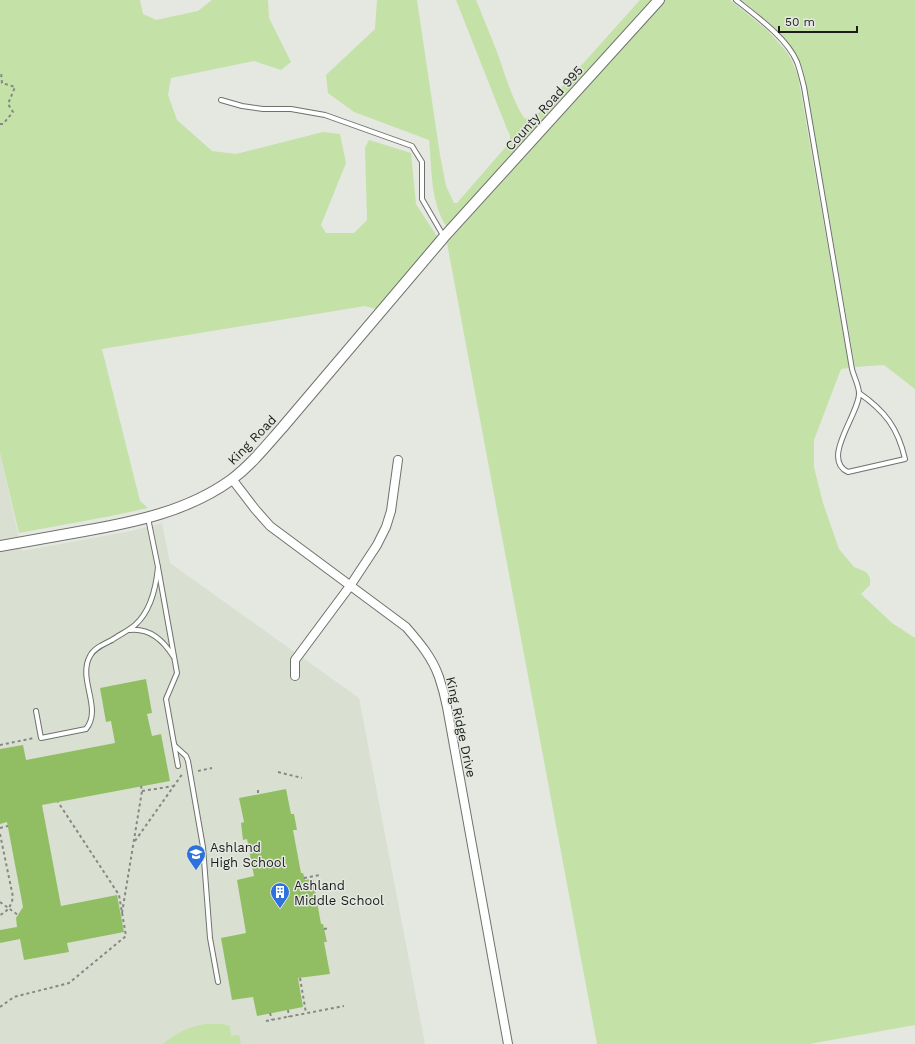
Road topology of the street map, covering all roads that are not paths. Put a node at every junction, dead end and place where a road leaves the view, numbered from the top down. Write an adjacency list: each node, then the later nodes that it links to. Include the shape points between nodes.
1 (659, 0): 4 (street, County Road 995)
2 (736, 0): 5 (lane, via 778,36 797,62 804,87 852,370)
3 (221, 100): 4 (lane, via 242,106 291,109 325,115 412,146 422,162 422,199)
4 (446, 236): 7 (street, King Road, via 282,428)
5 (859, 393): 5 (lane, via 883,412 899,437 905,459 848,472 843,469 839,461 839,450)
6 (398, 460): 11 (street, via 391,511 386,527)
7 (232, 479): 8 (street, King Road, via 186,505); 11 (street, King Ridge Drive, via 270,526)
8 (148, 518): 9 (street, King Road); 10 (lane)
9 (0, 546)
10 (158, 567): 12 (lane, via 157,582 147,609); 13 (lane)
11 (350, 586): 14 (street, via 295,660); 19 (street, King Ridge Drive, via 406,627 422,644 439,676 447,707)
12 (128, 630): 13 (lane, via 136,629 154,635 168,648); 15 (lane, via 95,650 88,660 86,671 92,718 86,729 41,738)
13 (174, 658): 16 (lane, via 177,673 166,699)
14 (294, 676)
15 (36, 711)
16 (174, 745): 17 (lane); 18 (lane, via 186,756 190,772 203,847 210,938)
17 (178, 766)
18 (218, 982)
19 (508, 1044)

